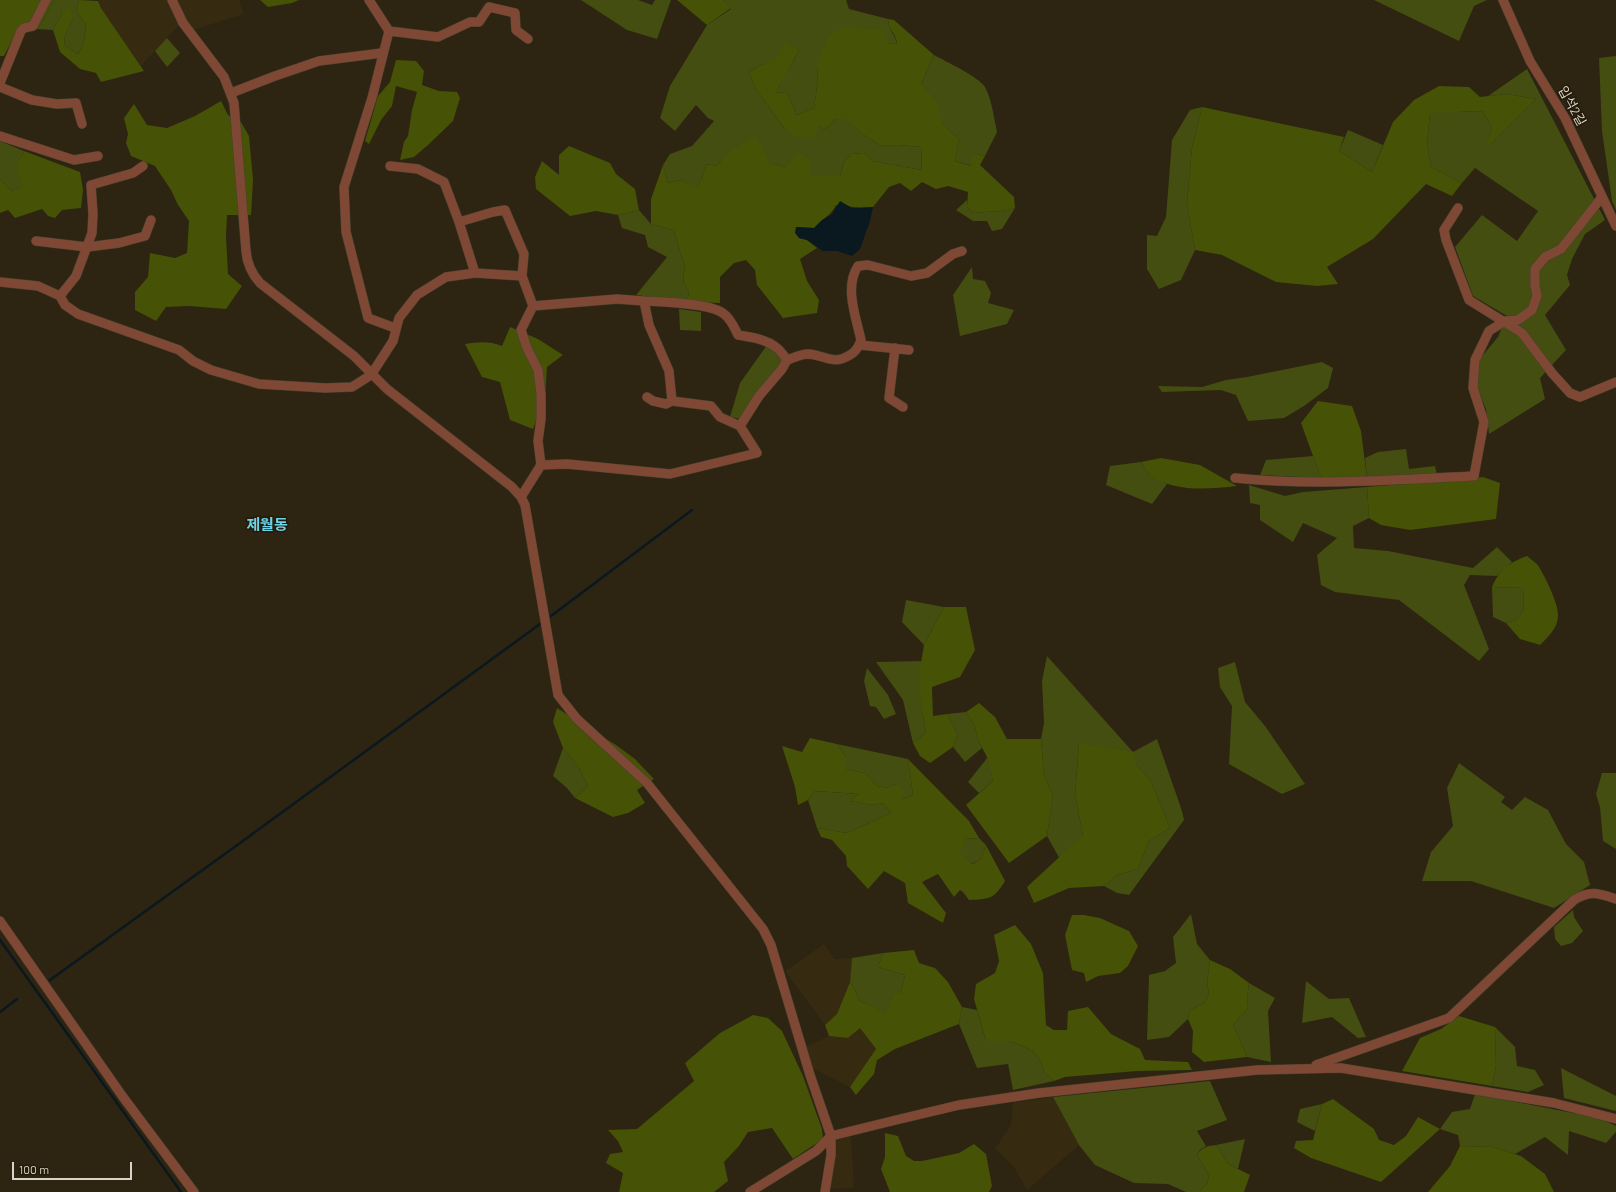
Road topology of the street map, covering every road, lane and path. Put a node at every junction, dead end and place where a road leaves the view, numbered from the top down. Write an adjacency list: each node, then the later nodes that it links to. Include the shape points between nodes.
1 (46, 0): 8 (street, via 33,26 21,31)
2 (172, 0): 9 (street, via 183,23 224,77)
3 (369, 0): 5 (street)
4 (1503, 0): 15 (street, 입석2길, via 1530,61 1565,118)
5 (389, 31): 6 (street, via 438,37 470,22 478,22 489,7 515,13 516,30); 7 (street)
6 (528, 39)
7 (382, 53): 9 (street, via 320,60); 30 (street, via 372,98 344,188 344,210 346,232 368,318)
8 (0, 85): 10 (street, via 32,100 57,104 76,103)
9 (231, 94): 35 (street, via 234,103 247,264 260,283 354,356)
10 (82, 124)
11 (0, 136): 12 (street, via 74,160)
12 (98, 156)
13 (143, 166): 21 (street, via 133,173 91,185 92,233)
14 (390, 166): 18 (street, via 418,169 444,182)
15 (1602, 196): 19 (street, 입석2길); 29 (street, via 1560,249 1545,257 1535,269 1537,296 1532,310 1518,320)
16 (1458, 208): 29 (street, via 1444,230 1469,300)
17 (151, 220): 21 (street, via 144,236 119,243)
18 (459, 222): 23 (street); 24 (street, via 505,210 524,254)
19 (1616, 226)
20 (36, 241): 21 (street)
21 (87, 246): 26 (street, via 76,276)
22 (962, 251): 31 (street, via 953,254 927,274 911,276 868,265 858,266 851,286)
23 (475, 272): 24 (street); 30 (street, via 446,276 417,295 399,318)
24 (522, 276): 28 (street)
25 (0, 282): 26 (street, via 38,286)
26 (60, 296): 35 (street, via 66,305 78,314 179,350 211,370 259,384 352,387)
27 (644, 301): 28 (street, via 617,299); 34 (street, via 709,307 723,313 738,335 758,338 769,343); 38 (street, via 649,325 669,371)
28 (534, 306): 41 (street, via 521,330 538,370 541,419 538,441)
29 (1505, 321): 36 (street, via 1522,333 1570,393 1580,397); 42 (street, via 1489,331 1475,360 1473,388 1484,422 1474,476 1323,483)
30 (395, 328): 35 (street, via 393,341)
31 (860, 345): 32 (street); 34 (street, via 842,360 807,354)
32 (895, 348): 33 (street); 39 (street, via 889,398)
33 (909, 350)
34 (787, 360): 40 (street)
35 (371, 375): 43 (street, via 386,390)
36 (1616, 382)
37 (647, 397): 38 (street, via 666,404)
38 (672, 401): 40 (street, via 710,406 720,418)
39 (903, 407)
40 (740, 426): 41 (street, via 757,453 670,474 567,464)
41 (541, 465): 43 (street)
42 (1235, 478)
43 (521, 496): 48 (street, via 525,505 558,695 577,719 647,783 763,929 771,945)
44 (1616, 899): 46 (street, via 1600,893 1584,894 1574,900 1449,1018)
45 (0, 921): 49 (street, via 123,1097)
46 (1307, 1068): 47 (street, via 1341,1068 1554,1103); 48 (street, via 1210,1074 1039,1093 958,1105)
47 (1616, 1119)
48 (831, 1136): 50 (street, via 816,1151); 51 (street)
49 (194, 1192)
50 (750, 1192)
51 (825, 1192)

